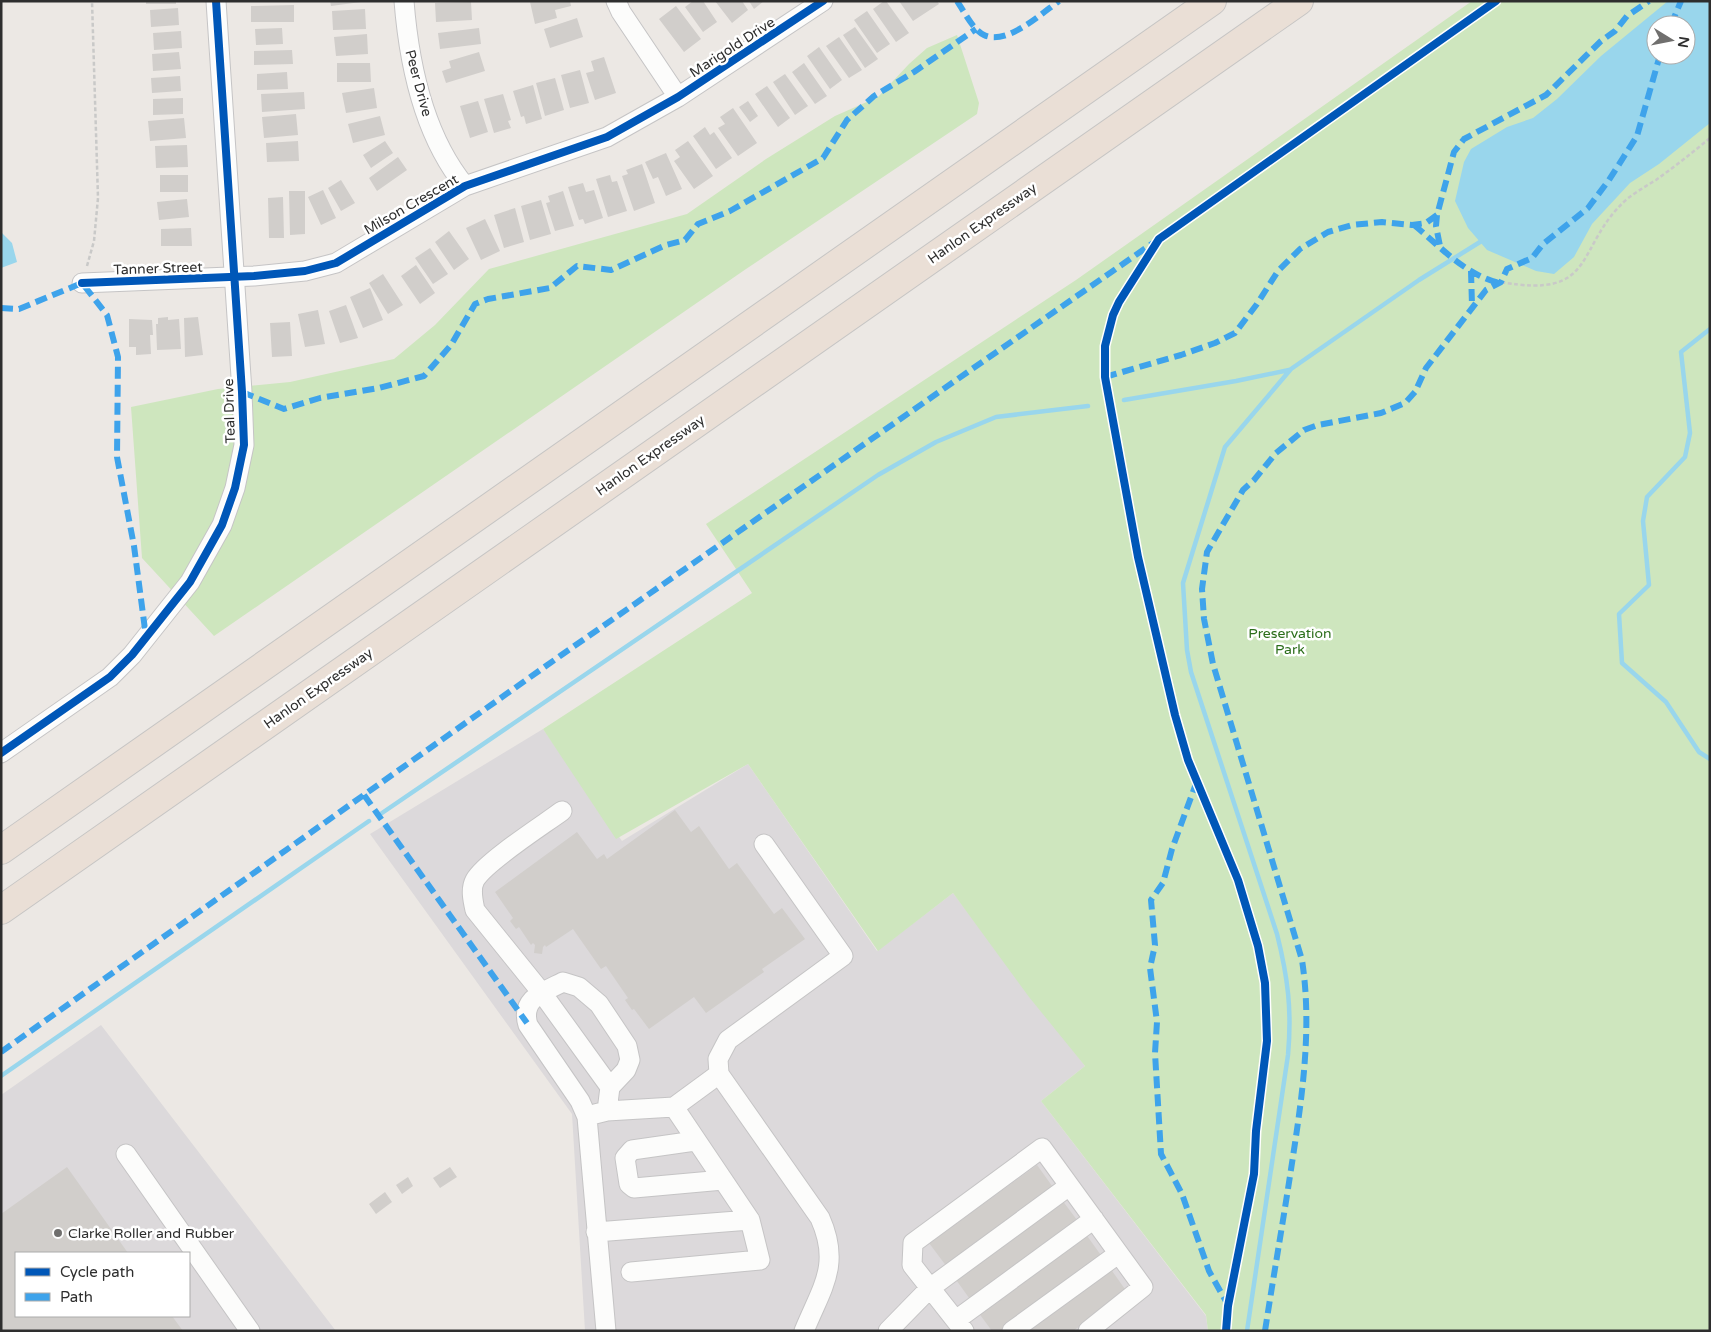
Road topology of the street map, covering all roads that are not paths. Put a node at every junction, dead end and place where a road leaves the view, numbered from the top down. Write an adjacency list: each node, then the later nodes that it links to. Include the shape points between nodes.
1 (216, 1): 9 (street, Teal Drive)
2 (404, 1): 8 (street, Peer Drive, via 407,37 423,108 454,172)
3 (616, 1): 7 (street)
4 (823, 1): 7 (street, Marigold Drive)
5 (1212, 1): 14 (highway)
6 (1299, 1): 15 (highway, Hanlon Expressway)
7 (678, 97): 8 (street, Milson Crescent, via 606,138)
8 (465, 186): 9 (street, Milson Crescent, via 336,263 305,270)
9 (235, 277): 10 (street, Tanner Street); 11 (street, Teal Drive, via 244,446 235,488 222,525 190,582 132,655 110,677)
10 (82, 283)
11 (1, 753)
12 (562, 811): 16 (street, via 490,864 475,880 472,896 475,910)
13 (764, 844): 17 (street, via 843,956 728,1040 718,1059)
14 (1, 850)
15 (1, 910)
16 (542, 993): 18 (street); 18 (street, via 563,982 571,983 599,1004 627,1046 630,1060 626,1070); 21 (street, via 524,1014)
17 (719, 1074): 19 (street); 35 (street, via 820,1218 827,1235 830,1261)
18 (610, 1087): 20 (street)
19 (674, 1107): 20 (street); 22 (street)
20 (607, 1111): 21 (street)
21 (587, 1117): 28 (street)
22 (695, 1141): 24 (street); 24 (street, via 632,1150 626,1158 629,1184 634,1188)
23 (126, 1154): 33 (street)
24 (723, 1180): 27 (street)
25 (1070, 1186): 26 (street); 31 (street); 31 (street, via 1042,1148 913,1244 912,1265)
26 (1094, 1219): 29 (street); 32 (street)
27 (750, 1220): 28 (street); 30 (street, via 760,1260)
28 (596, 1232): 34 (street)
29 (1118, 1254): 37 (street); 38 (street, via 1143,1288)
30 (632, 1272)
31 (930, 1288): 32 (street); 36 (street)
32 (960, 1325)
33 (250, 1331)
34 (606, 1331)
35 (804, 1331)
36 (888, 1331)
37 (1012, 1331)
38 (1088, 1331)

